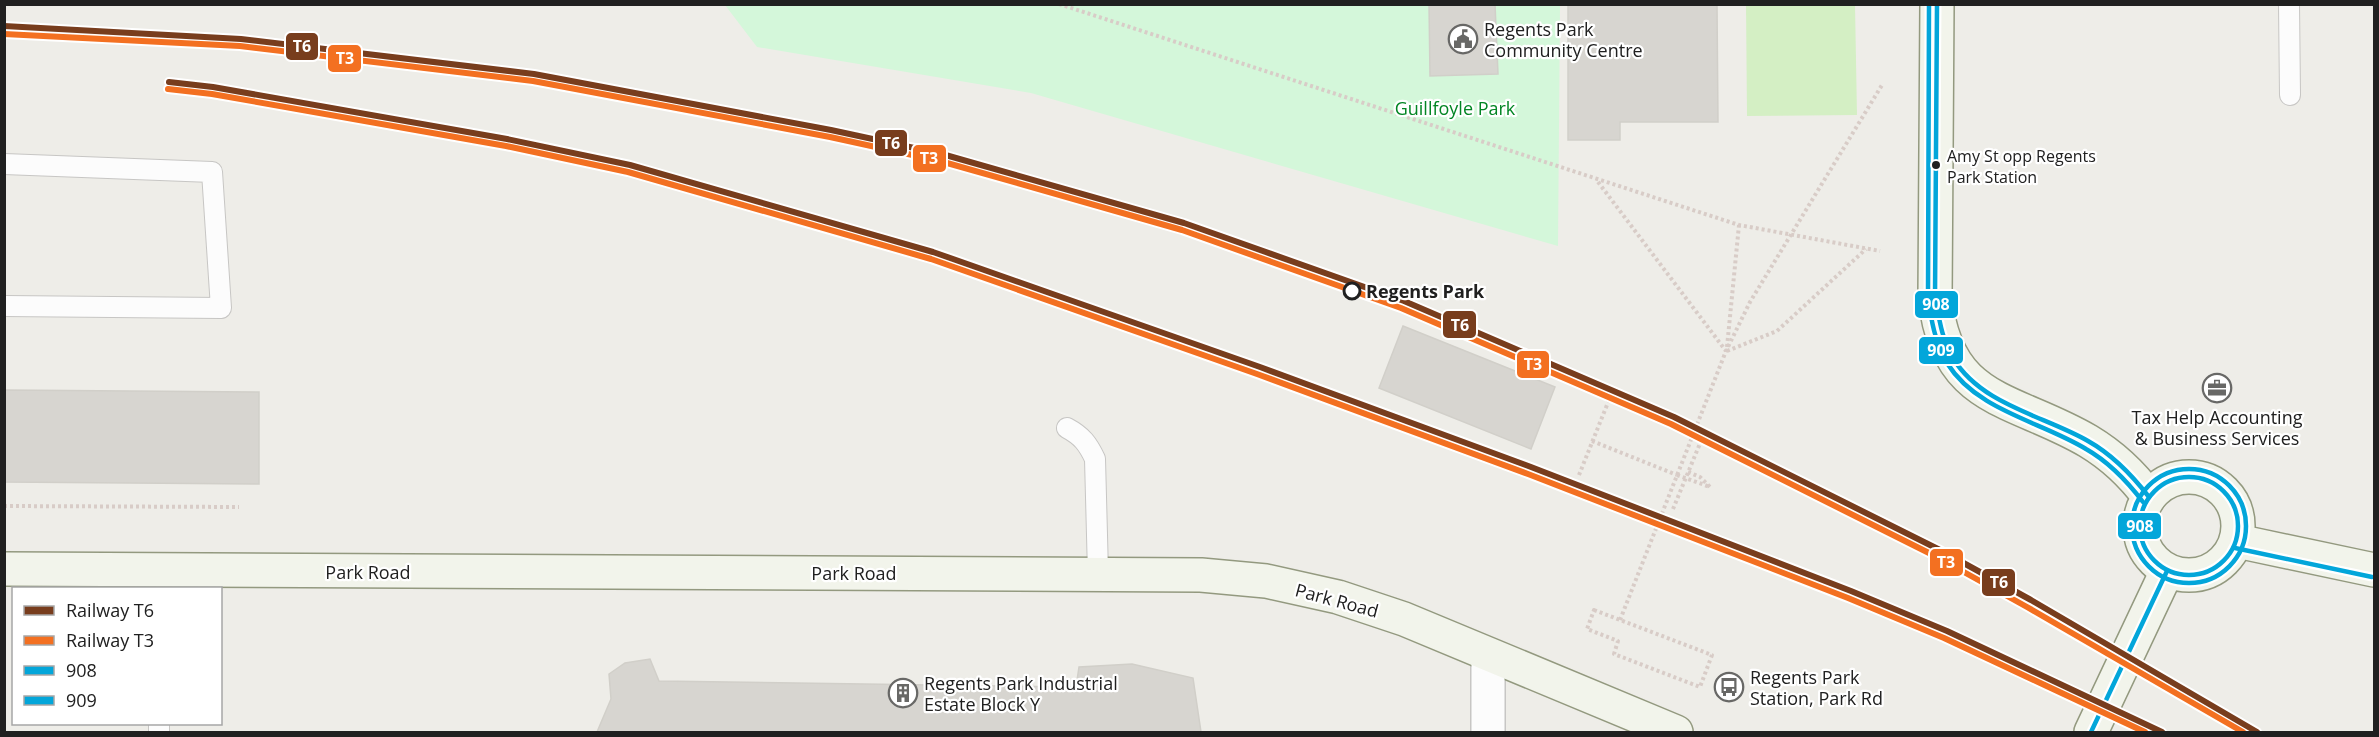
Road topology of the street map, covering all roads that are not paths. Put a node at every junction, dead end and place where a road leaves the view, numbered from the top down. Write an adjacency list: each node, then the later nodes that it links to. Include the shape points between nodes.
1 (1937, 4): 7 (main road, via 1935,297 1943,340 1959,370 1980,389 2104,451 2123,466)
2 (2289, 4): 3 (lane)
3 (2290, 95)
4 (4, 164): 5 (lane, via 212,172 221,308)
5 (4, 306)
6 (1067, 428): 11 (lane, via 1080,435 1095,459)
7 (2149, 497): 8 (main road, via 2173,479 2204,479 2229,496 2239,526); 13 (main road, via 2139,525 2141,539)
8 (2237, 541): 10 (main road); 13 (main road, via 2216,568 2201,575)
9 (4, 569): 12 (main road, Park Road)
10 (2374, 570)
11 (1098, 573): 12 (main road, Park Road); 14 (main road, Park Road, via 1266,581 1338,597 1393,615)
12 (160, 579)
13 (2163, 580): 17 (main road)
14 (1488, 655): 15 (street); 16 (main road, Park Road)
15 (1488, 732)
16 (1676, 732)
17 (2091, 732)

